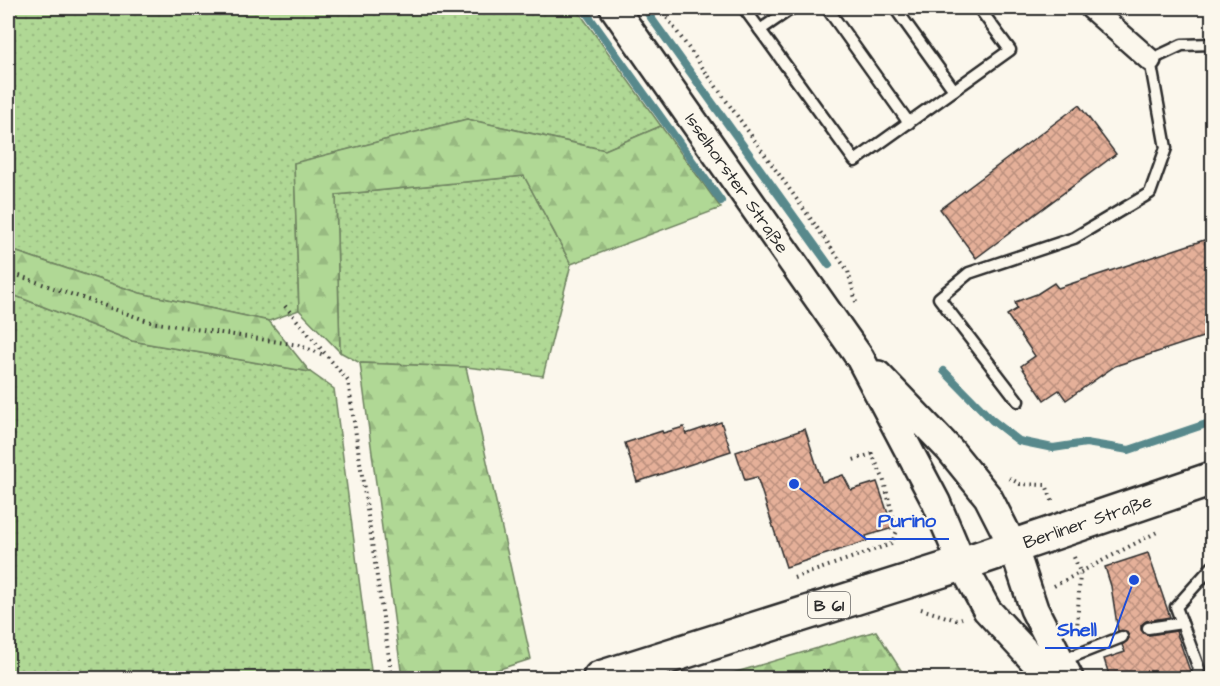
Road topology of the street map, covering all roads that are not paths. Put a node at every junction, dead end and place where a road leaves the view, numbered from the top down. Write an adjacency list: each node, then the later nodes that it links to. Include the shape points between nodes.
1 (614, 8): 13 (street, Isselhorster Straße)
2 (744, 8): 8 (lane)
3 (792, 8): 8 (lane)
4 (827, 8): 12 (lane)
5 (895, 8): 11 (lane)
6 (979, 8): 11 (lane, via 1010,50)
7 (1091, 8): 10 (street)
8 (760, 30): 12 (lane, via 855,161)
9 (1212, 44): 10 (lane, via 1182,45)
10 (1150, 60): 14 (lane, via 1166,148 1150,193 1074,238 969,273 939,298)
11 (954, 90): 12 (lane)
12 (909, 123)
13 (860, 358): 16 (street, Isselhorster Straße, via 950,450 988,497); 17 (street, Isselhorster Straße, via 936,502)
14 (1018, 401)
15 (1212, 479): 16 (main road, Berliner Straße / B 61)
16 (1013, 546): 17 (main road, Berliner Straße / B 61); 22 (street, Isselhorster Straße, via 1034,609)
17 (962, 564): 22 (street, Isselhorster Straße, via 987,610); 23 (main road, B 61)
18 (1212, 567): 19 (lane, via 1176,607)
19 (1182, 623): 20 (lane); 24 (lane, via 1199,669)
20 (1148, 628)
21 (1122, 637): 22 (lane)
22 (1060, 668)
23 (610, 677)
24 (1196, 678)

